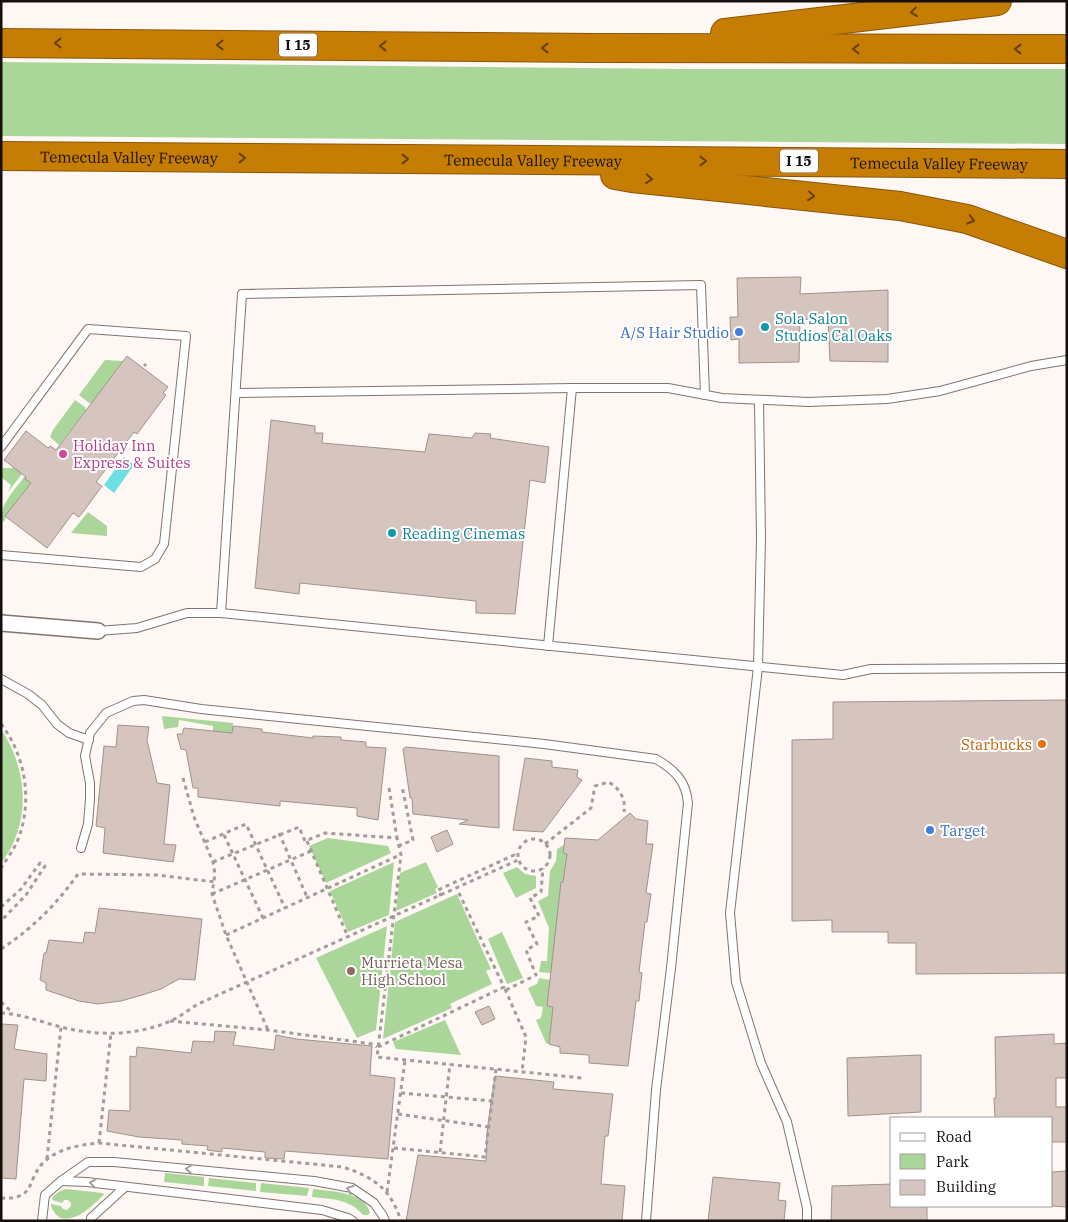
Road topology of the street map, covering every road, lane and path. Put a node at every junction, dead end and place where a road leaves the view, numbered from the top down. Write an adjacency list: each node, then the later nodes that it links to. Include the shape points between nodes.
1 (997, 1): 3 (highway, one-way to 3)
2 (1, 43): 3 (highway, I 15, one-way to 2)
3 (594, 48): 4 (highway, I 15, one-way to 3)
4 (1067, 49)
5 (1, 156): 6 (highway, Temecula Valley Freeway / I 15, one-way to 6)
6 (532, 160): 7 (highway, Temecula Valley Freeway / I 15, one-way to 7); 8 (highway, one-way to 8, via 632,178 900,206 967,219)
7 (1067, 164)
8 (1067, 254)
9 (1067, 360): 13 (lane, via 1031,366 940,391 888,399)
10 (572, 388): 11 (lane); 12 (lane, via 668,388); 19 (lane)
11 (236, 393): 12 (lane, via 242,294 701,285); 16 (lane)
12 (705, 395): 13 (lane)
13 (759, 400): 20 (lane, via 761,548)
14 (1, 447): 15 (lane, via 88,329 186,336 164,544 155,559 141,567)
15 (1, 555)
16 (221, 613): 18 (lane, via 186,613 137,628); 19 (lane)
17 (1, 623): 18 (street)
18 (98, 631)
19 (548, 646): 20 (lane)
20 (758, 667): 21 (lane, via 842,676 871,669); 95 (lane, via 730,913 736,982 761,1063 787,1122 807,1208)
21 (1067, 668)
22 (1, 679): 24 (lane, via 42,705 69,733)
23 (1, 724): 44 (path, via 22,765 26,801 20,834)
24 (88, 740): 37 (lane, via 85,756 90,799 88,824); 94 (lane, via 106,713 133,701 144,700 201,709 544,744 656,758 665,764 683,781 688,803 656,1090)
25 (183, 778): 33 (path)
26 (402, 786): 36 (path, via 413,840)
27 (389, 788): 31 (path)
28 (624, 812): 35 (path, via 622,795 615,786 609,782 595,786 591,808)
29 (279, 833): 32 (path, via 299,826); 34 (path); 42 (path)
30 (224, 834): 33 (path); 34 (path, via 246,824); 39 (path)
31 (397, 838): 32 (path, via 325,833); 36 (path)
32 (307, 841): 38 (path)
33 (205, 842): 43 (path)
34 (255, 844): 39 (path); 46 (path)
35 (545, 844): 41 (path, via 535,840 524,843); 45 (path, via 549,859)
36 (398, 846): 40 (path)
37 (81, 848)
38 (311, 851): 42 (path); 49 (path)
39 (233, 853): 43 (path); 47 (path)
40 (401, 855): 49 (path); 56 (path)
41 (517, 858): 45 (path, via 530,871); 50 (path); 52 (path, via 514,855 438,890)
42 (291, 860): 46 (path); 53 (path)
43 (213, 862): 48 (path)
44 (1, 868)
45 (543, 868): 63 (path, via 541,892 530,898 539,916 526,922 537,944 526,950 536,975)
46 (267, 870): 47 (path); 55 (path)
47 (245, 880): 51 (path); 57 (path)
48 (214, 882): 51 (path); 61 (path, via 157,876 78,874 49,911)
49 (327, 888): 53 (path); 60 (path)
50 (457, 888): 52 (path); 63 (path)
51 (212, 894): 59 (path)
52 (441, 896): 56 (path)
53 (307, 898): 55 (path)
54 (1, 907): 58 (path, via 21,889 40,863 45,866 26,895)
55 (285, 908): 57 (path)
56 (393, 917): 60 (path); 71 (path)
57 (263, 918): 59 (path)
58 (1, 921)
59 (226, 934): 62 (path)
60 (348, 937): 62 (path)
61 (1, 949)
62 (248, 982): 67 (path, via 198,1004); 69 (path)
63 (505, 988): 71 (path); 75 (path, via 526,1037)
64 (1, 1002): 66 (path)
65 (1, 1013): 66 (path)
66 (14, 1013): 68 (path)
67 (170, 1022): 69 (path); 70 (path, via 148,1029)
68 (61, 1027): 70 (path); 85 (path)
69 (268, 1030): 71 (path)
70 (111, 1033): 85 (path, via 98,1143 72,1147)
71 (377, 1047): 72 (path, via 377,1057)
72 (405, 1060): 73 (path); 77 (path)
73 (450, 1064): 74 (path); 78 (path)
74 (496, 1069): 75 (path); 79 (path)
75 (522, 1072): 76 (path)
76 (582, 1078)
77 (401, 1093): 78 (path); 80 (path)
78 (446, 1097): 79 (path); 81 (path)
79 (492, 1101): 82 (path)
80 (398, 1114): 81 (path); 83 (path)
81 (444, 1121): 82 (path); 84 (path)
82 (490, 1127): 84 (path, via 485,1157)
83 (394, 1148): 84 (path); 88 (path)
84 (440, 1152)
85 (47, 1160): 89 (path, via 38,1168 25,1192 16,1198)
86 (61, 1181): 87 (lane, one-way to 86); 90 (lane, via 45,1195); 93 (lane, one-way to 86, via 374,1203 352,1188 314,1181 114,1162 88,1162)
87 (125, 1187): 91 (lane); 92 (lane, via 322,1210)
88 (387, 1192)
89 (1, 1198)
90 (42, 1221)
91 (91, 1221)
92 (353, 1221)
93 (385, 1221)
94 (646, 1221)
95 (807, 1221)

